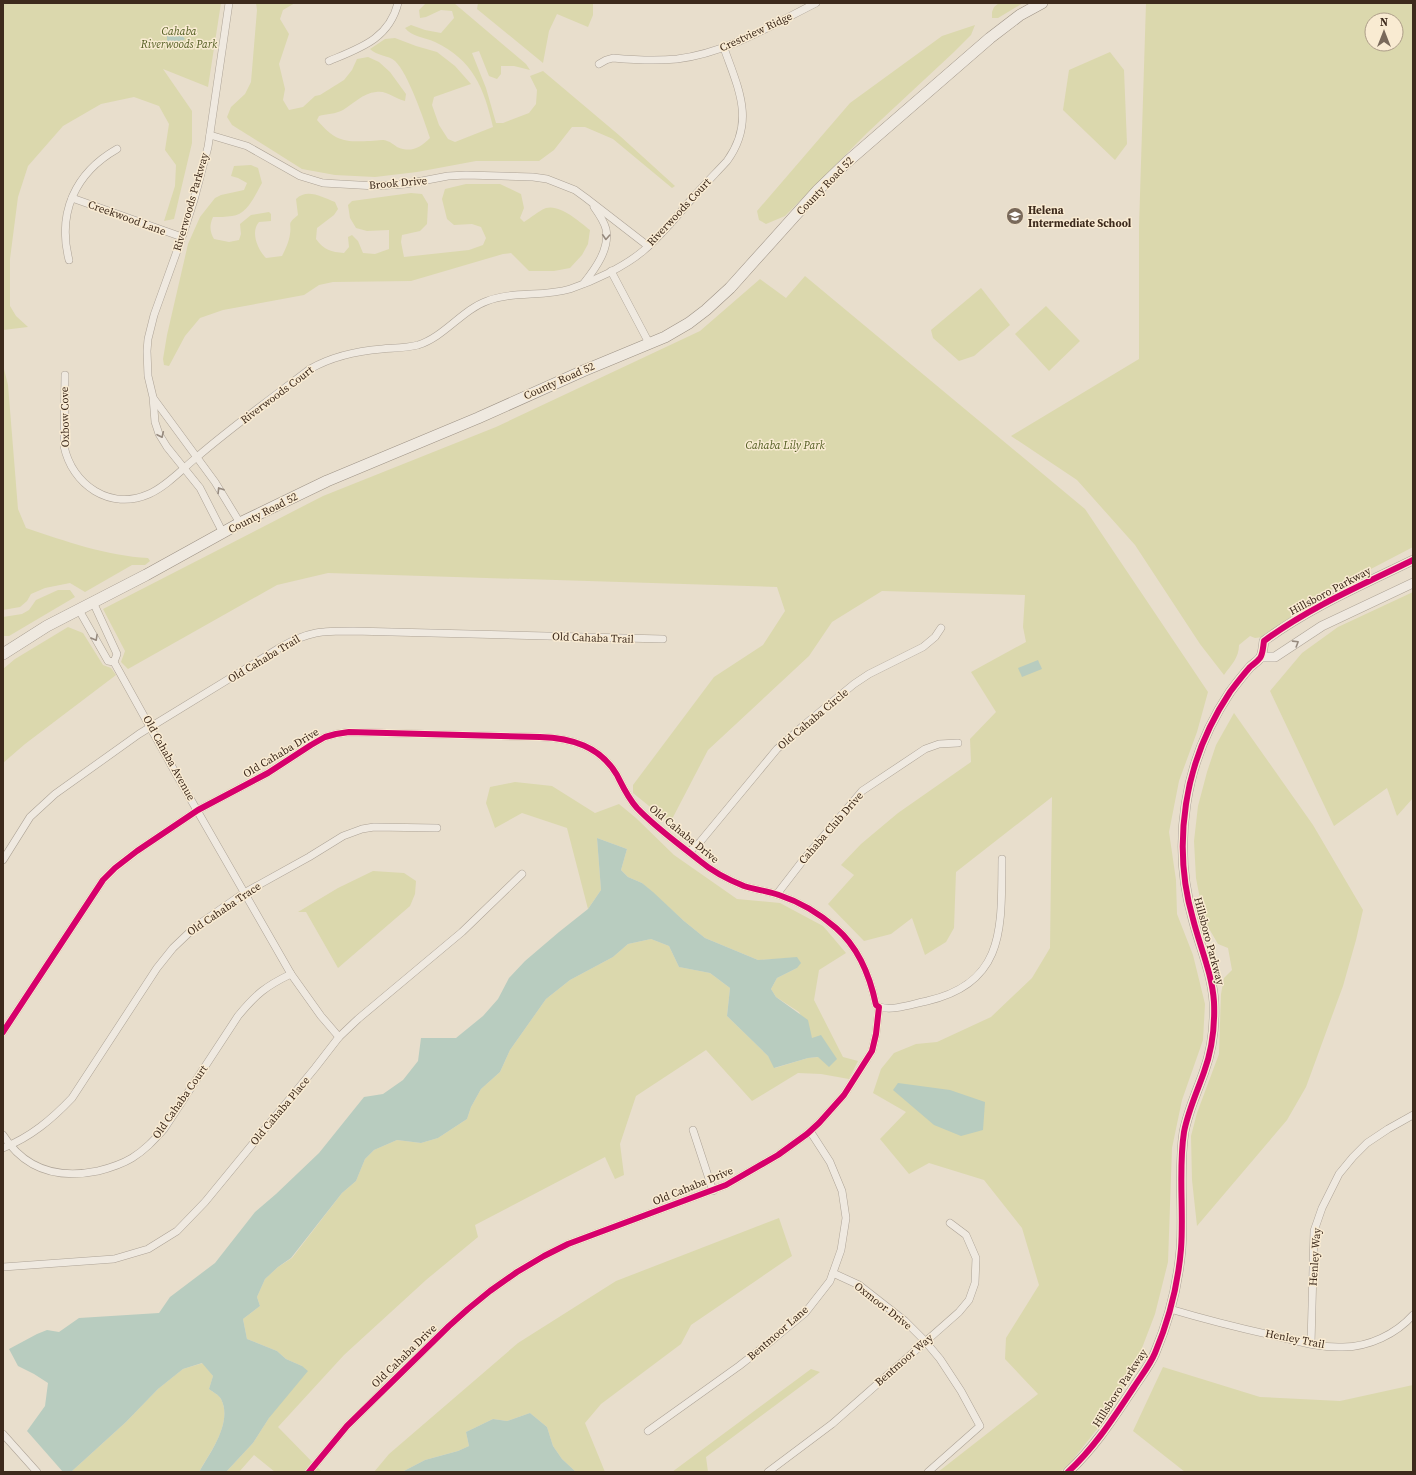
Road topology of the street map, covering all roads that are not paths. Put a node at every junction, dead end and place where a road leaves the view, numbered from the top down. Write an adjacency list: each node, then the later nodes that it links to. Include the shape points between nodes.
1 (229, 3): 8 (street, Riverwoods Parkway)
2 (398, 3): 6 (street, via 389,23 376,38 361,48)
3 (816, 3): 5 (street, Crestview Ridge)
4 (1042, 3): 17 (main road, County Road 52, via 1020,15 990,38 847,162 818,190 730,288 706,310 676,331)
5 (724, 48): 7 (street, Crestview Ridge, via 679,59 613,58); 13 (street, Riverwoods Court, via 742,104 743,124 738,143 727,161 662,234)
6 (329, 61)
7 (599, 64)
8 (210, 135): 11 (street, Brook Drive, via 247,146 300,176 323,183 376,186 406,184 448,176 533,177 547,179 575,190); 12 (street, Riverwoods Parkway)
9 (117, 149): 10 (street, via 101,159 88,172)
10 (72, 198): 12 (street, Creekwood Lane); 14 (street, via 66,215 65,233)
11 (591, 202): 13 (street, Brook Drive); 16 (street, Brook Drive, one-way to 16, via 603,220 606,242 602,256)
12 (182, 237): 19 (street, Riverwoods Parkway, via 148,339 148,376)
13 (648, 246): 15 (street, Riverwoods Court)
14 (69, 260)
15 (611, 271): 16 (street, Riverwoods Court); 17 (street)
16 (584, 284): 20 (street, Riverwoods Court, via 560,292 495,298 484,302 427,342 346,354 320,363)
17 (649, 343): 22 (main road, County Road 52, via 327,481)
18 (65, 375): 21 (street, Oxbow Cove, via 66,454 72,468 88,487 110,497 133,498 156,491)
19 (153, 397): 20 (street, Riverwoods Parkway); 21 (street, Riverwoods Parkway, one-way to 21, via 159,434)
20 (196, 457): 21 (street, Riverwoods Court); 22 (street, Riverwoods Parkway, one-way to 20)
21 (184, 468): 23 (street, Riverwoods Parkway, via 200,488)
22 (240, 523): 23 (main road, County Road 52)
23 (223, 533): 26 (main road, County Road 52)
24 (1413, 560): 31 (street, Hillsboro Parkway, via 1323,603 1282,628 1264,641)
25 (1413, 583): 31 (street, one-way to 25, via 1275,656 1322,626)
26 (93, 602): 27 (main road, County Road 52); 32 (street, Old Cahaba Avenue, via 116,654)
27 (79, 610): 30 (main road, County Road 52, via 47,626); 32 (street, Old Cahaba Avenue, one-way to 32, via 108,661)
28 (940, 628): 37 (street, Old Cahaba Circle, via 931,641 864,678 788,738)
29 (663, 640): 33 (street, Old Cahaba Trail, via 314,632 295,638)
30 (3, 654)
31 (1261, 657): 57 (street, Hillsboro Parkway, via 1237,682 1210,727 1194,767 1186,803 1182,846 1185,888 1209,972 1214,1014 1209,1055 1190,1108 1184,1134 1181,1247)
32 (114, 662): 33 (street, Old Cahaba Avenue)
33 (151, 726): 35 (street, Old Cahaba Avenue); 39 (street, Old Cahaba Trail, via 55,794 30,818)
34 (958, 742): 42 (street, Cahaba Club Drive, via 925,749 862,791)
35 (198, 810): 37 (street, Old Cahaba Drive, via 268,773 311,744 336,734 349,732 559,738 582,744 604,759 638,809); 41 (street, Old Cahaba Avenue); 45 (street, Old Cahaba Drive, via 137,851 103,880)
36 (437, 828): 41 (street, Old Cahaba Trace, via 374,827 351,832)
37 (689, 852): 42 (street, Old Cahaba Drive, via 730,880)
38 (1002, 859): 44 (street, via 999,936 991,956 979,974 966,986 939,998 893,1008)
39 (3, 860)
40 (522, 874): 46 (street, Old Cahaba Place, via 462,932)
41 (244, 892): 43 (street, Old Cahaba Avenue); 51 (street, Old Cahaba Trace, via 180,939 157,968 72,1098 34,1132)
42 (777, 894): 44 (street, Old Cahaba Drive, via 811,910 846,938 868,975 876,1005)
43 (292, 974): 46 (street, Old Cahaba Avenue, via 320,1016); 51 (street, Old Cahaba Court, via 251,999 164,1129 131,1158 116,1166 83,1174 62,1173 40,1168 27,1161)
44 (879, 1007): 49 (street, Old Cahaba Drive, via 872,1051 834,1108)
45 (3, 1032)
46 (339, 1037): 55 (street, Old Cahaba Place, via 205,1202 170,1236 148,1249 114,1260)
47 (1413, 1115): 60 (street, Henley Way, via 1367,1143 1346,1164 1322,1208 1314,1230)
48 (693, 1130): 53 (street)
49 (810, 1131): 53 (street, Old Cahaba Drive, via 778,1155); 56 (street, Bentmoor Lane, via 830,1162 842,1191 846,1218 841,1250)
50 (3, 1135): 51 (street, Old Cahaba Court)
51 (10, 1145): 52 (street, Old Cahaba Trace)
52 (3, 1148)
53 (713, 1191): 64 (street, Old Cahaba Drive, via 568,1244 517,1272 449,1326 347,1426)
54 (950, 1223): 59 (street, Bentmoor Way, via 966,1235 976,1258 975,1283 969,1300 959,1312)
55 (3, 1267)
56 (833, 1273): 59 (street, Oxmoor Drive, via 859,1285 905,1321); 61 (street, Bentmoor Lane, via 830,1282 804,1313 771,1341)
57 (1170, 1309): 60 (street, Henley Trail); 67 (street, Hillsboro Parkway, via 1154,1356 1115,1416 1084,1457)
58 (1413, 1315): 60 (street, Henley Trail, via 1395,1332 1371,1341 1342,1347)
59 (925, 1341): 65 (street, Bentmoor Way, via 832,1424); 66 (street, Oxmoor Drive, via 961,1391 980,1426)
60 (1312, 1344)
61 (648, 1431)
62 (3, 1434): 63 (street)
63 (37, 1472)
64 (309, 1472)
65 (768, 1472)
66 (928, 1472)
67 (1068, 1472)

